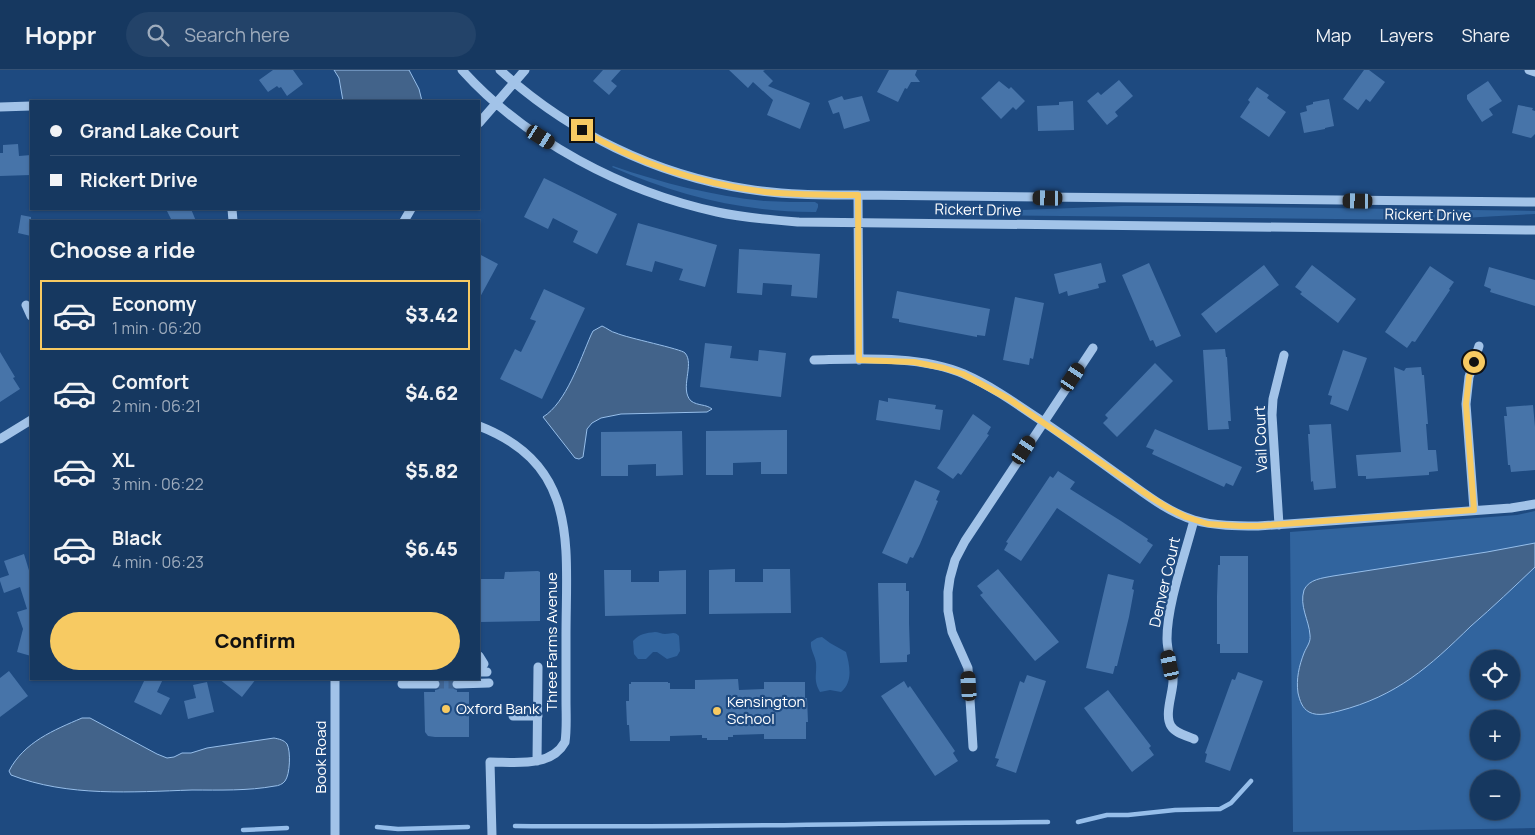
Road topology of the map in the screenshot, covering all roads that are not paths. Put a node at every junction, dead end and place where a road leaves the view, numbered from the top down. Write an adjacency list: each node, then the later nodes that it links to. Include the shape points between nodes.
1 (462, 70): 7 (street, Rickert Drive)
2 (500, 70): 6 (street, Rickert Drive)
3 (525, 70): 6 (street)
4 (1529, 70): 5 (street)
5 (1535, 72)
6 (514, 82): 7 (street); 11 (street, Rickert Drive, via 553,112 597,139 640,160 680,174 768,192)
7 (495, 104): 10 (street); 13 (street, Rickert Drive, via 571,156 650,193 716,212 759,219)
8 (30, 106): 9 (street)
9 (0, 107)
10 (480, 122)
11 (858, 195): 12 (street, Rickert Drive); 13 (street)
12 (1535, 202)
13 (857, 223): 14 (street, Rickert Drive); 21 (street)
14 (1535, 230)
15 (26, 305): 16 (street)
16 (30, 314)
17 (1479, 346): 27 (street, via 1469,377 1466,404)
18 (1093, 348): 23 (street)
19 (1284, 354): 29 (street, Vail Court, via 1272,416)
20 (814, 360): 21 (street)
21 (859, 360): 23 (street, via 914,362 963,374)
22 (30, 421): 25 (street)
23 (1043, 422): 28 (street, via 1152,498); 39 (street, via 965,541 955,560 948,592 952,632 968,668)
24 (480, 426): 40 (street, Three Farms Avenue, via 501,436 533,460 545,475 561,509 566,545 566,735 561,750)
25 (0, 439)
26 (1535, 504): 27 (street)
27 (1474, 510): 29 (street)
28 (1194, 520): 29 (street, via 1241,526); 38 (street, Denver Court, via 1174,593 1167,639 1174,680 1168,714 1170,726)
29 (1279, 525)
30 (538, 667): 37 (street)
31 (336, 680): 41 (street, Book Road)
32 (489, 683): 35 (street)
33 (402, 684): 34 (street)
34 (435, 684)
35 (457, 684)
36 (513, 716): 37 (street)
37 (538, 716): 40 (street)
38 (1194, 739)
39 (973, 747)
40 (537, 761): 42 (street, Three Farms Avenue, via 490,762)
41 (335, 835)
42 (492, 835)

